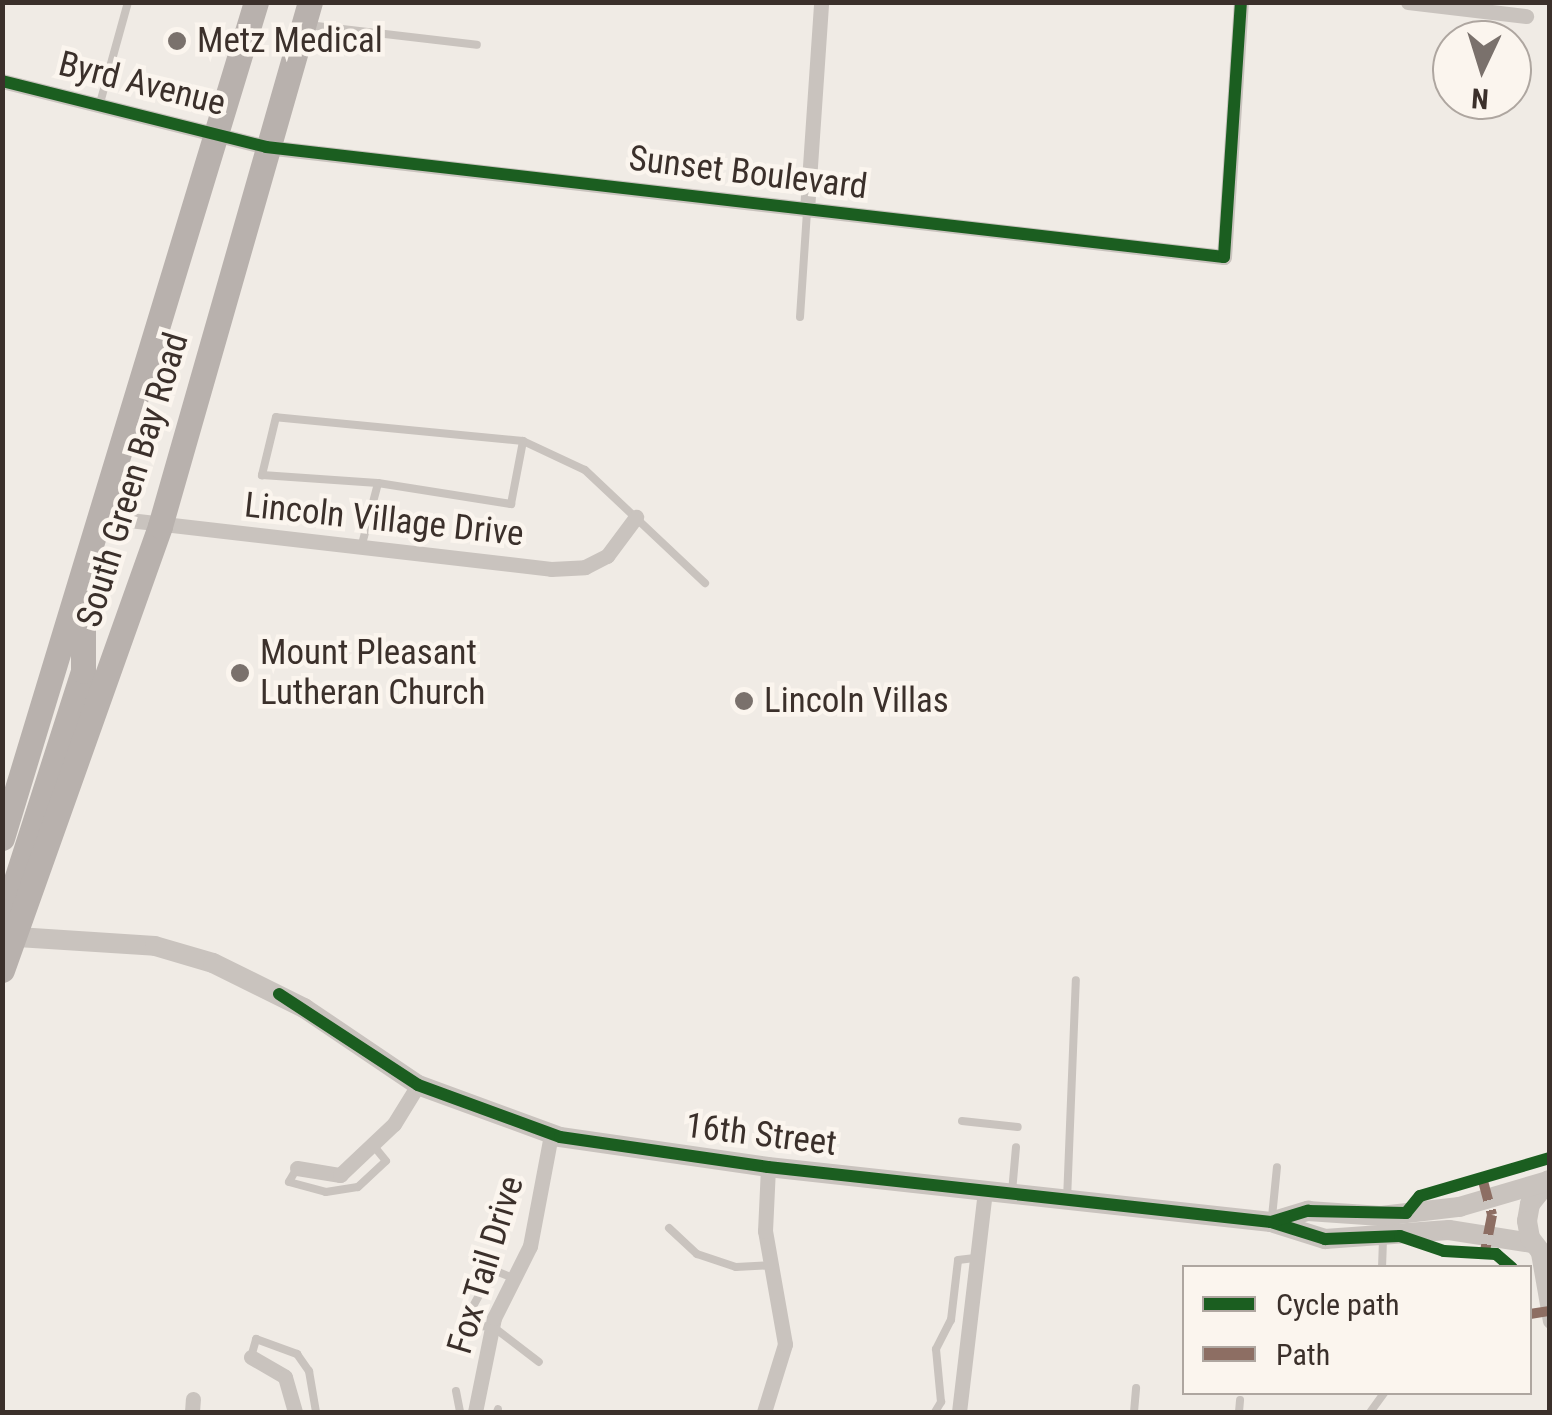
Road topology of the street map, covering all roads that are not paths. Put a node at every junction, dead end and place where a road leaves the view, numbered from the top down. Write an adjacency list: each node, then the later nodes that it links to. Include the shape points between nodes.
1 (128, 2): 10 (lane)
2 (256, 2): 11 (main road, South Green Bay Road)
3 (821, 2): 13 (street)
4 (1240, 2): 13 (street, Sunset Boulevard, via 1224,256)
5 (1408, 2): 7 (street)
6 (307, 13): 8 (lane); 12 (main road, South Green Bay Road)
7 (1526, 16)
8 (477, 44)
9 (2, 81): 10 (street, Byrd Avenue)
10 (100, 103): 11 (street, Byrd Avenue)
11 (217, 134): 12 (street, Byrd Avenue); 17 (main road, South Green Bay Road)
12 (266, 147): 13 (street, Sunset Boulevard); 19 (main road, South Green Bay Road)
13 (807, 210): 14 (lane)
14 (800, 317)
15 (522, 441): 16 (lane, via 511,504); 16 (lane, via 276,417 262,475); 18 (lane, via 563,454)
16 (378, 483): 20 (lane)
17 (103, 517): 19 (street, Lincoln Village Drive); 22 (main road, South Green Bay Road)
18 (636, 517): 20 (street, Lincoln Village Drive, via 621,544 584,568); 21 (lane)
19 (160, 526): 20 (street, Lincoln Village Drive); 24 (main road, South Green Bay Road)
20 (360, 548)
21 (705, 584)
22 (82, 588): 23 (main road, South Green Bay Road); 24 (main road, via 83,671 13,889)
23 (2, 838)
24 (9, 937): 25 (main road, South Green Bay Road); 27 (street, 16th Street, via 155,946 213,963 304,1008)
25 (2, 970)
26 (1076, 980): 38 (lane)
27 (418, 1085): 30 (street, 16th Street); 34 (street, via 340,1175)
28 (962, 1121): 29 (lane)
29 (1018, 1127)
30 (551, 1135): 32 (street, 16th Street); 46 (street, Fox Tail Drive, via 543,1196)
31 (1016, 1147): 37 (lane)
32 (768, 1167): 36 (street, 16th Street); 44 (street)
33 (1277, 1167): 39 (lane)
34 (297, 1168)
35 (1549, 1180): 39 (street, 16th Street, via 1459,1207 1381,1216 1308,1211); 42 (street, 16th Street, via 1530,1204)
36 (984, 1190): 37 (street, 16th Street); 43 (street)
37 (1012, 1193): 38 (street, 16th Street)
38 (1067, 1200): 39 (street, 16th Street)
39 (1271, 1222): 41 (street, 16th Street, via 1325,1239)
40 (669, 1228): 44 (lane, via 696,1254 736,1266)
41 (1383, 1238): 42 (street, 16th Street, via 1449,1230); 45 (lane)
42 (1540, 1253): 47 (street)
43 (976, 1258): 59 (lane, via 958,1260 951,1320 936,1349 941,1402); 60 (street)
44 (771, 1265): 58 (street, via 786,1344)
45 (1382, 1265)
46 (513, 1278): 48 (street, Fox Tail Drive); 48 (lane, via 493,1270 461,1328)
47 (1550, 1321)
48 (492, 1326): 50 (lane); 57 (street, Fox Tail Drive)
49 (251, 1357): 54 (street, via 285,1377); 55 (lane, via 256,1339 298,1354)
50 (540, 1362)
51 (1136, 1388): 61 (lane)
52 (456, 1390): 56 (lane)
53 (1240, 1400): 62 (lane)
54 (295, 1412)
55 (316, 1412)
56 (460, 1412)
57 (475, 1412)
58 (764, 1412)
59 (935, 1412)
60 (959, 1412)
61 (1134, 1412)
62 (1239, 1412)

